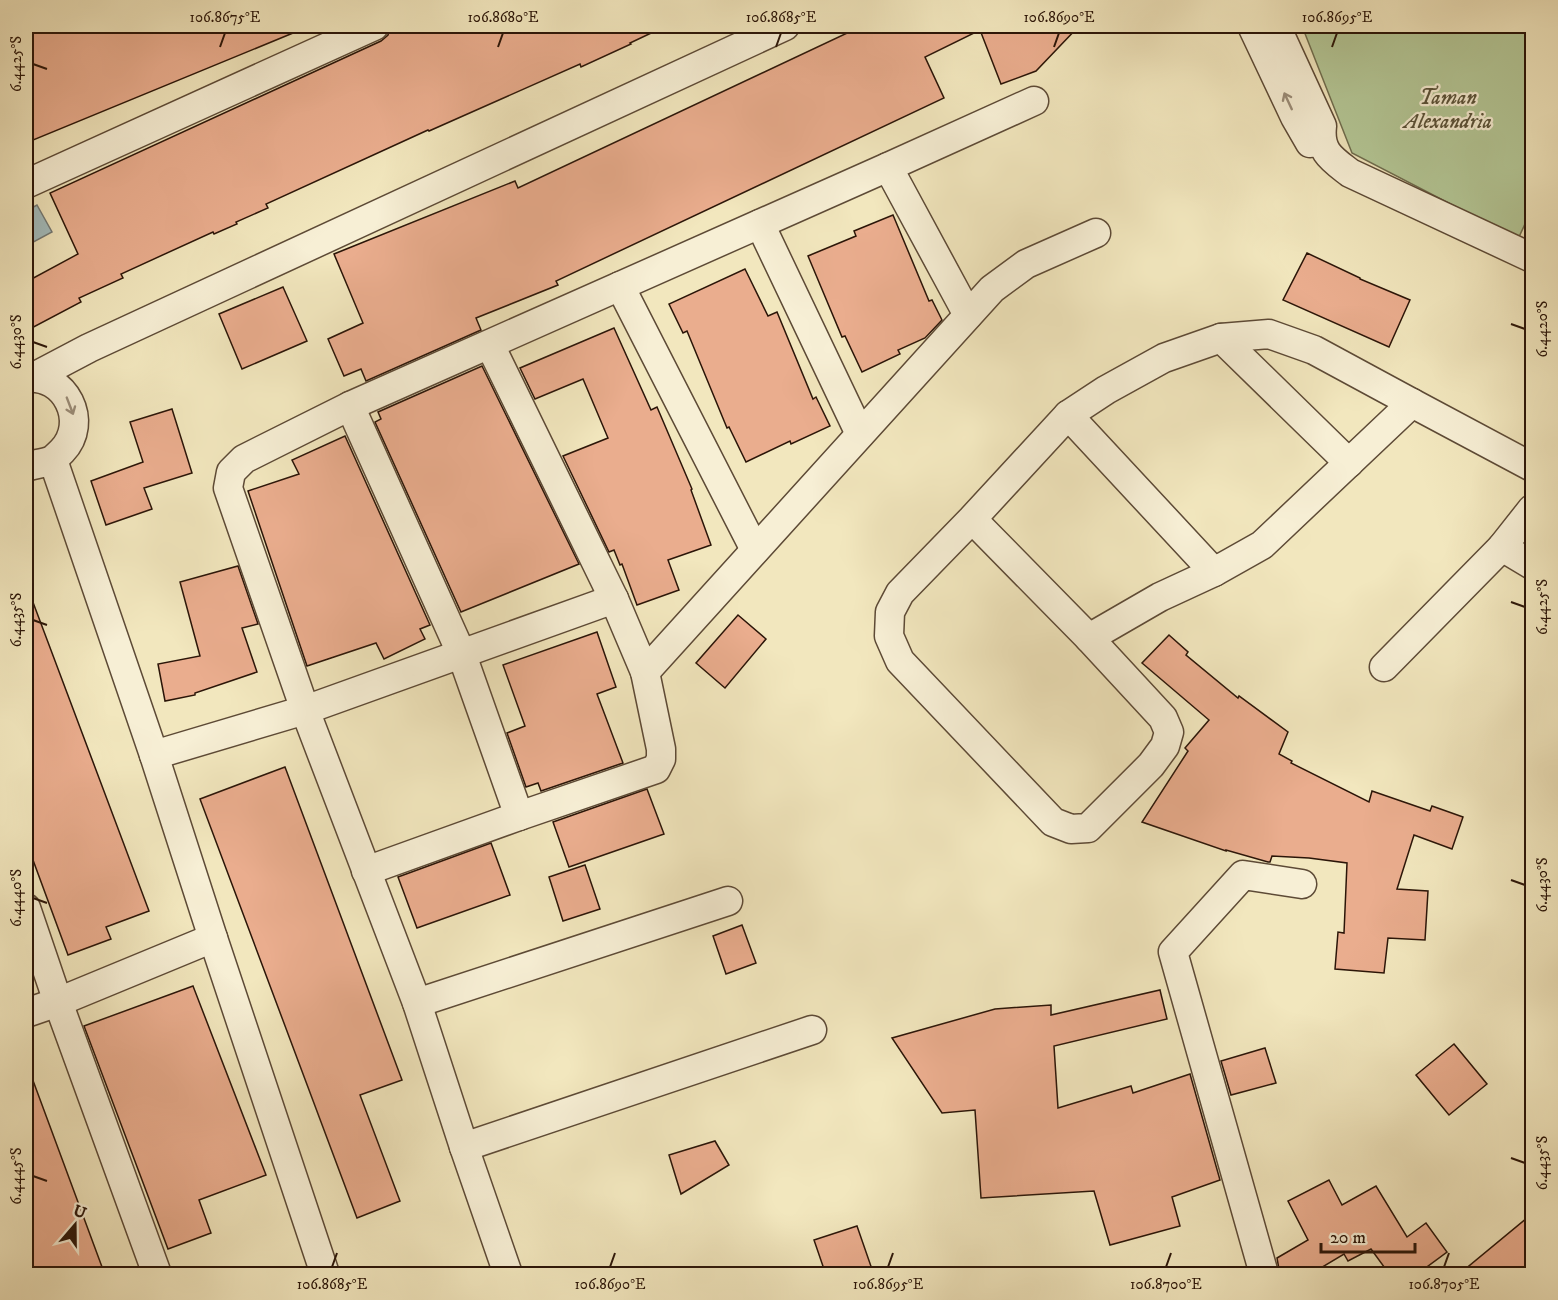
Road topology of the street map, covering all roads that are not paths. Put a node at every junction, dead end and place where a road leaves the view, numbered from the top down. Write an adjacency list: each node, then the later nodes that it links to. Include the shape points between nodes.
1 (375, 26): 9 (street)
2 (785, 26): 5 (street)
3 (1252, 26): 7 (street, one-way to 3, via 1310,143)
4 (1275, 26): 7 (street, via 1322,126)
5 (756, 31): 17 (street)
6 (1034, 101): 8 (street)
7 (1320, 138): 12 (street, via 1328,156 1350,172)
8 (888, 167): 10 (street); 14 (street)
9 (26, 184)
10 (760, 224): 13 (street); 21 (street)
11 (1096, 233): 14 (street, via 1026,264 992,289)
12 (1531, 253)
13 (620, 286): 16 (street); 28 (street)
14 (968, 315): 21 (street)
15 (1221, 338): 18 (street, via 1269,334 1314,350); 20 (street, via 1164,358); 23 (street)
16 (490, 345): 19 (street); 31 (street)
17 (30, 377): 22 (street, one-way to 22, via 55,384 70,401 75,422 69,444)
18 (1412, 404): 23 (street); 24 (street)
19 (350, 406): 33 (street); 36 (street, via 244,459 231,472 228,488)
20 (1068, 415): 26 (street); 30 (street)
21 (860, 434): 28 (street)
22 (39, 462): 37 (street)
23 (1349, 463): 30 (street, via 1263,545)
24 (1533, 467)
25 (1533, 509): 27 (street)
26 (972, 519): 32 (street); 32 (street, via 900,593 890,612 889,636 900,661 1053,822 1071,829 1088,828 1151,765 1165,746 1169,732 1163,718)
27 (1502, 547): 29 (street); 34 (street)
28 (755, 550): 35 (street)
29 (1533, 565)
30 (1214, 572): 32 (street, via 1160,597)
31 (614, 599): 33 (street); 35 (street)
32 (1089, 638)
33 (462, 655): 36 (street); 38 (street)
34 (1384, 667)
35 (645, 672): 38 (street, via 661,749 656,769)
36 (305, 710): 37 (street); 39 (street)
37 (154, 755): 43 (street)
38 (519, 816): 39 (street)
39 (366, 871): 45 (street)
40 (1302, 884): 52 (street, via 1243,875 1173,952)
41 (728, 901): 45 (street)
42 (26, 908): 44 (street)
43 (213, 939): 44 (street); 50 (street)
44 (58, 1002): 46 (street); 49 (street)
45 (417, 1003): 48 (street)
46 (26, 1013)
47 (812, 1030): 48 (street)
48 (464, 1147): 51 (street)
49 (157, 1275)
50 (325, 1275)
51 (508, 1275)
52 (1264, 1275)

